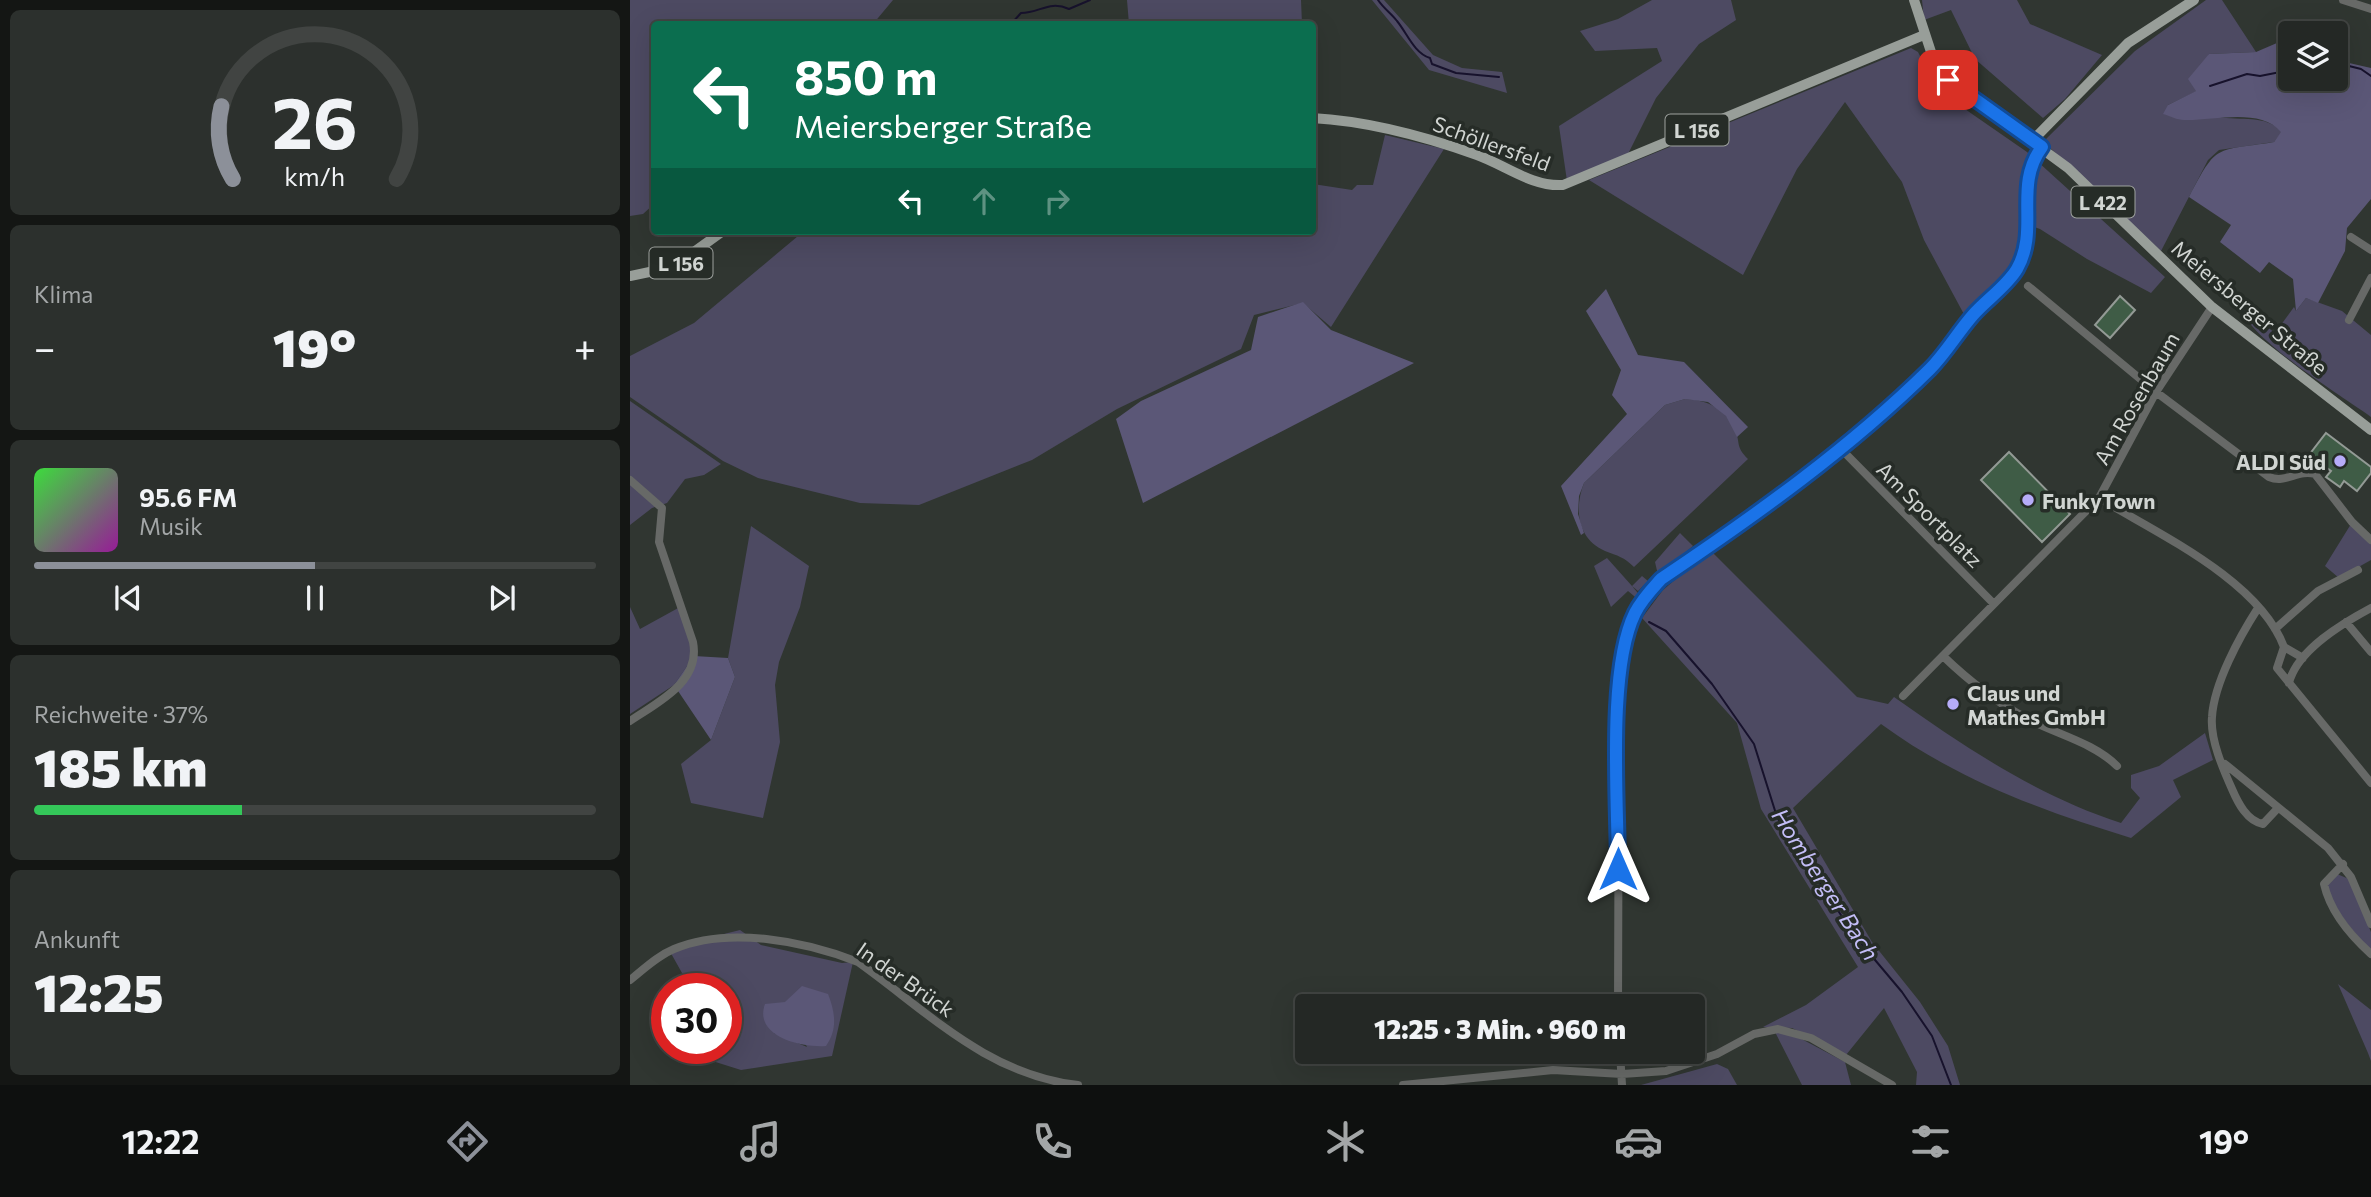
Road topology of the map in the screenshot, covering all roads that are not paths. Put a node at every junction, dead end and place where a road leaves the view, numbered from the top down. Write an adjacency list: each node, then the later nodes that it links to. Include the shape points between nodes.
1 (1913, 0): 5 (main road, Meiersberger Straße / L 422)
2 (2194, 0): 7 (main road, via 2128,43)
3 (2343, 0): 4 (street)
4 (2371, 9)
5 (1924, 35): 6 (main road, Schöllersfeld / L 156, via 1559,185 1538,182 1477,155 1414,136 1358,122); 7 (main road, Meiersberger Straße / L 422, via 1948,80)
6 (1316, 118)
7 (2037, 144): 14 (main road, Meiersberger Straße / L 422, via 2076,175); 18 (street, via 2028,171 2028,237 2015,272 1929,370)
8 (717, 235): 11 (main road, L 156, via 673,267)
9 (2351, 237): 10 (street)
10 (2371, 250)
11 (630, 276)
12 (2371, 278): 15 (street)
13 (2028, 286): 16 (street)
14 (2212, 307): 16 (street, Am Rosenbaum); 17 (main road, Meiersberger Straße / L 422)
15 (2349, 320)
16 (2156, 392): 20 (street, Am Rosenbaum); 21 (street, via 2269,477 2283,480 2315,474 2351,522)
17 (2371, 430)
18 (1842, 449): 23 (street, Am Sportplatz); 43 (street, via 1661,579 1635,614 1626,638 1619,688)
19 (630, 480): 34 (street, via 662,508 659,541 695,660 685,679)
20 (2099, 498): 23 (street, Am Rosenbaum); 24 (street, via 2206,562)
21 (2371, 540)
22 (2358, 570): 27 (street, via 2318,591)
23 (1994, 604): 30 (street, Am Rosenbaum)
24 (2258, 608): 27 (street); 35 (street, via 2229,664 2212,716)
25 (2371, 608): 26 (street)
26 (2346, 622): 29 (street); 31 (street)
27 (2275, 629): 28 (street)
28 (2284, 647): 31 (street); 32 (street, via 2277,668)
29 (2371, 652)
30 (1943, 656): 33 (street, Am Rosenbaum); 36 (street, via 1975,687 2026,719 2105,754)
31 (2303, 658): 32 (street)
32 (2289, 683): 37 (street)
33 (1903, 696)
34 (630, 721)
35 (2223, 762): 38 (street); 38 (street, via 2236,798 2250,818 2263,824)
36 (2117, 766)
37 (2371, 783)
38 (2278, 808): 39 (street)
39 (2343, 864): 40 (street); 41 (street, via 2324,884 2326,891 2346,927)
40 (2371, 924)
41 (2371, 954)
42 (630, 980): 46 (street, In der Brück, via 658,957 702,940 755,940 837,953 858,962 999,1063 1031,1076)
43 (1618, 994)
44 (1621, 1064): 45 (street)
45 (1622, 1074): 47 (street, via 1553,1070); 48 (street); 49 (street, via 1667,1071 1717,1054 1754,1034 1777,1029 1811,1038)
46 (1078, 1085)
47 (1403, 1085)
48 (1622, 1085)
49 (1892, 1085)

